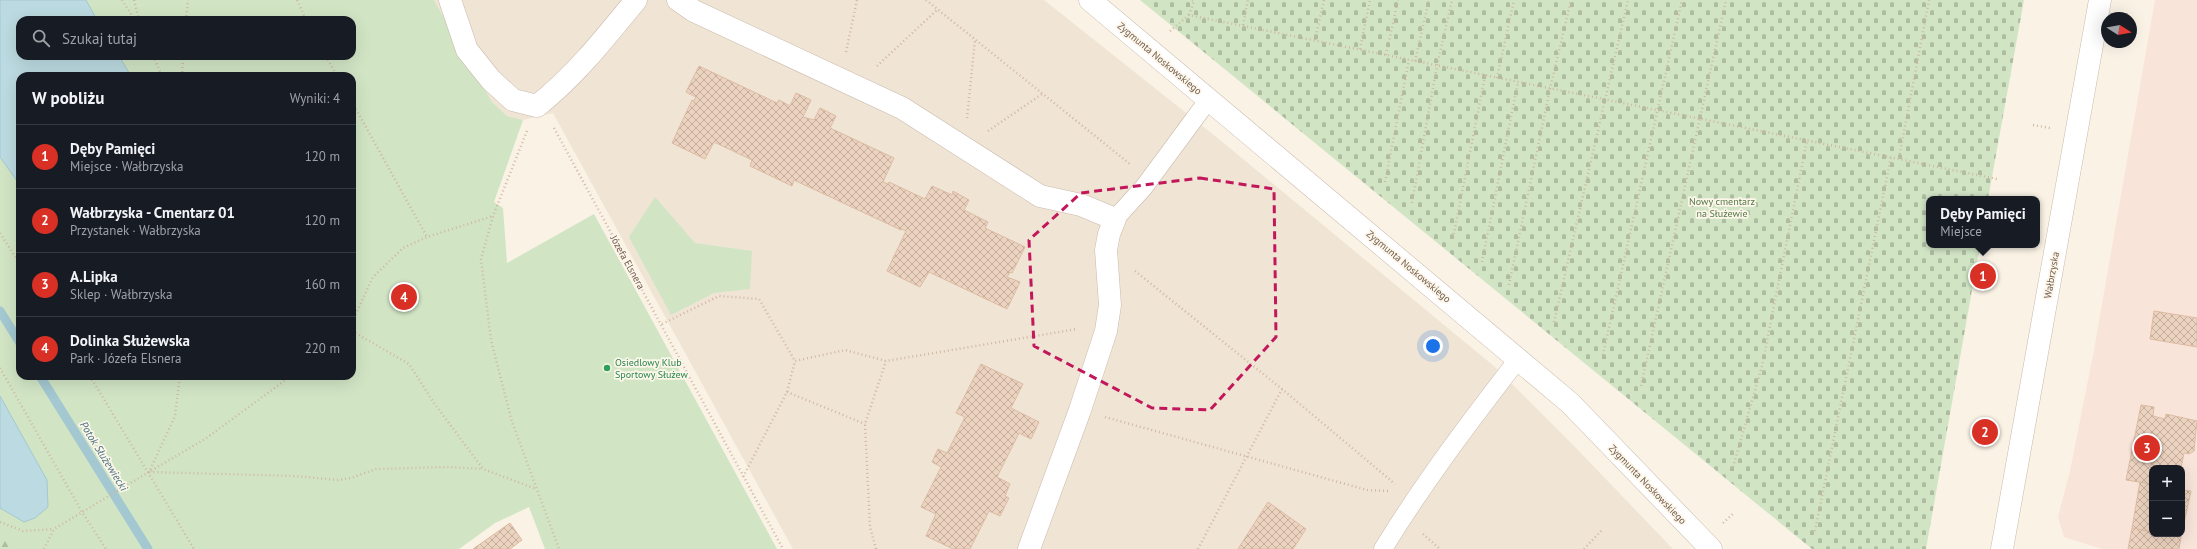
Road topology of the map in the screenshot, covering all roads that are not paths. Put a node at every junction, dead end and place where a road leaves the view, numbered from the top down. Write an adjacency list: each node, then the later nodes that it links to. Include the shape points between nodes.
1 (450, 0): 2 (street, via 467,50 491,80 513,100 537,106 561,87)
2 (636, 0)
3 (678, 0): 7 (street, via 694,11 902,108 1040,196 1081,205)
4 (1090, 0): 6 (street, Zygmunta Noskowskiego)
5 (2100, 0): 12 (street, Wałbrzyska)
6 (1209, 99): 7 (lane, via 1144,187); 8 (street, Zygmunta Noskowskiego)
7 (1115, 220): 9 (street, via 1109,234 1107,255 1110,305 1108,324 1080,410)
8 (1518, 358): 10 (lane, via 1438,464 1406,498); 11 (street, Zygmunta Noskowskiego, via 1570,403)
9 (1029, 549)
10 (1383, 549)
11 (1711, 549)
12 (2002, 549)

